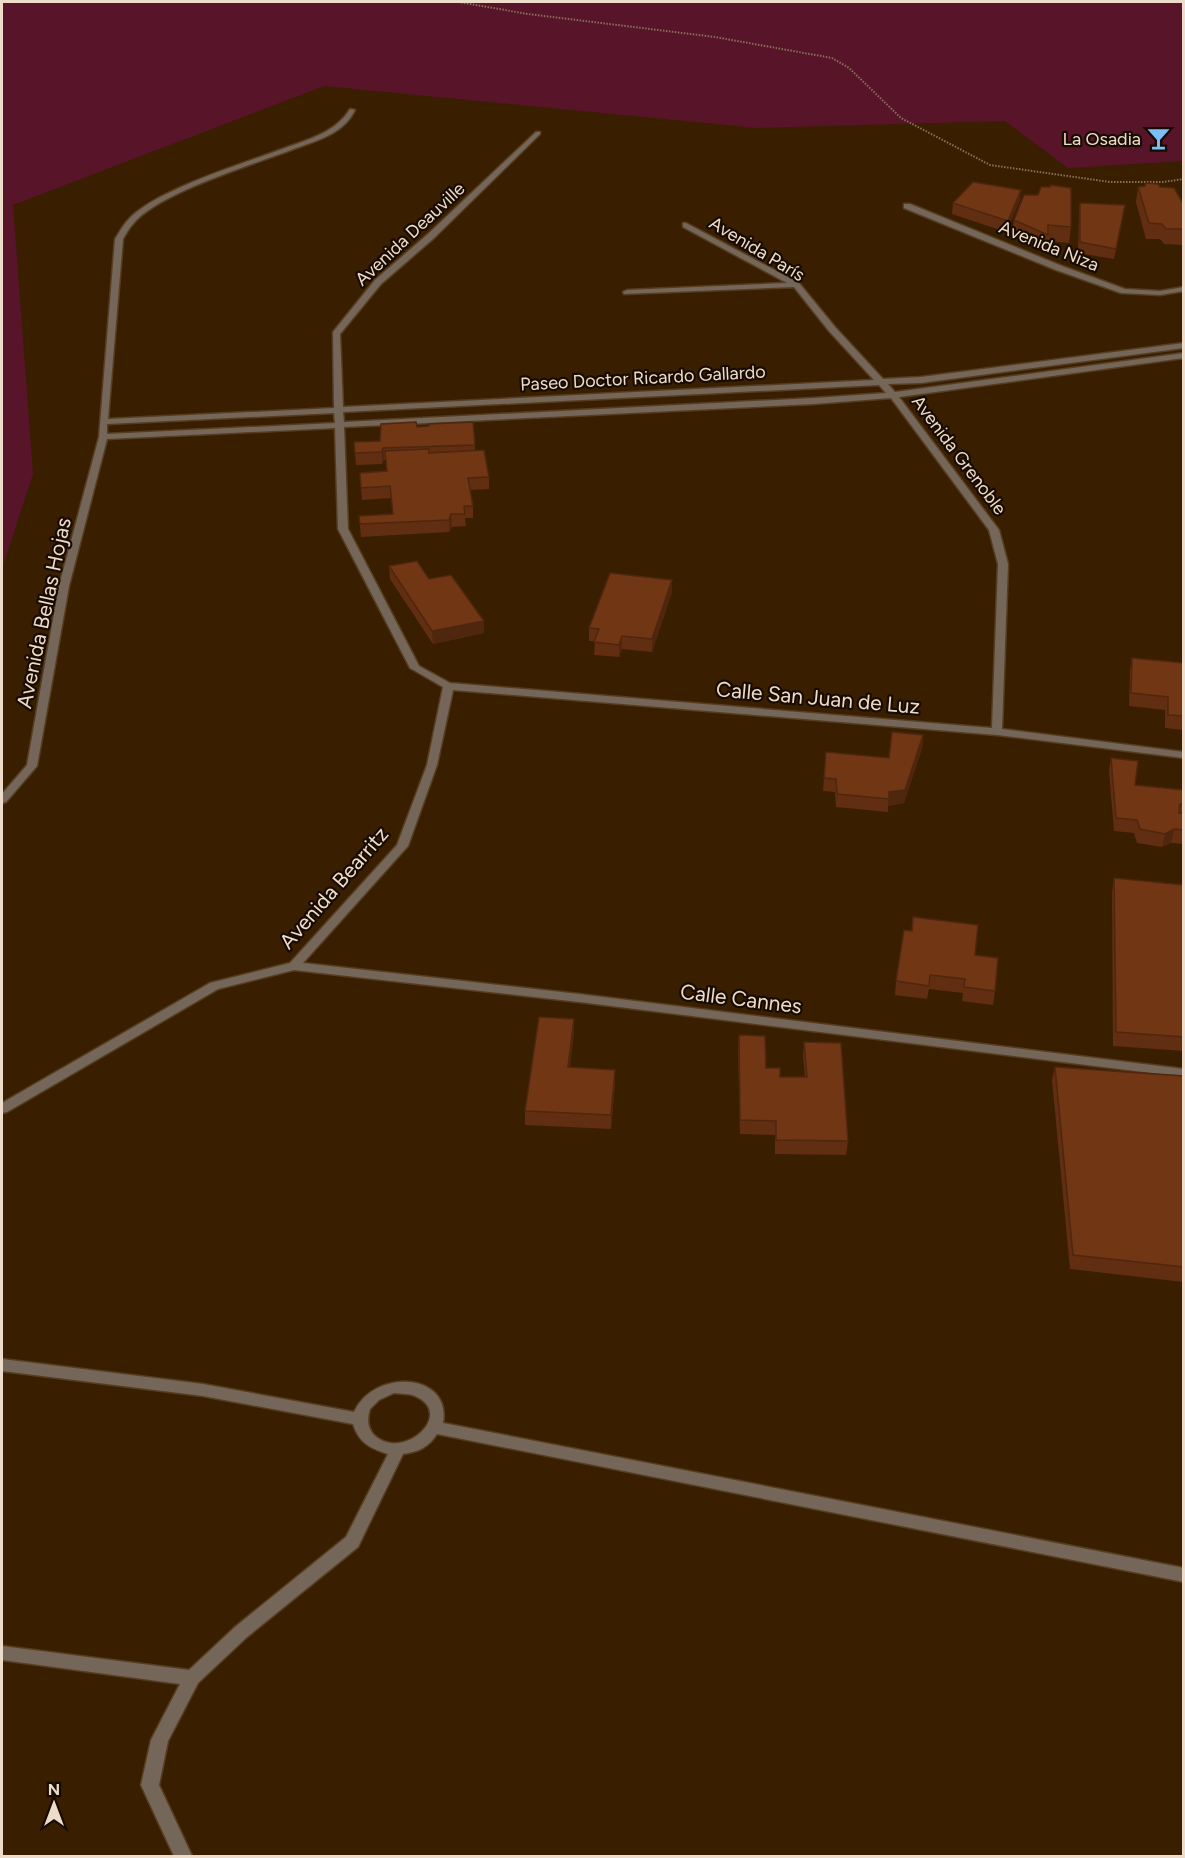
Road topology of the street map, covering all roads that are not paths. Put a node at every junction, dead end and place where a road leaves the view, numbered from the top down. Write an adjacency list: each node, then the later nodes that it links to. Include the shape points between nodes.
1 (352, 110): 13 (street, Avenida Bellas Hojas, via 347,120 328,134 208,179 154,203 131,221 119,239)
2 (538, 133): 12 (street, Avenida Deauville, via 378,282 336,334)
3 (907, 206): 6 (street, Avenida Niza, via 1124,291 1160,293)
4 (686, 225): 5 (street, Avenida París)
5 (796, 285): 7 (street); 10 (street, Avenida París)
6 (1184, 289)
7 (627, 292)
8 (1184, 345): 10 (street, Paseo Doctor Ricardo Gallardo)
9 (1184, 355): 11 (street, Paseo Doctor Ricardo Gallardo)
10 (882, 382): 11 (street, Avenida Grenoble); 12 (street, Paseo Doctor Ricardo Gallardo)
11 (893, 395): 14 (street, Paseo Doctor Ricardo Gallardo); 17 (street, Avenida Grenoble, via 994,530 1003,564)
12 (338, 409): 13 (street, Paseo Doctor Ricardo Gallardo); 14 (street)
13 (103, 422): 15 (street, Avenida Bellas Hojas)
14 (339, 425): 15 (street, Paseo Doctor Ricardo Gallardo); 16 (street, via 343,529 414,668)
15 (104, 437): 19 (street, Avenida Bellas Hojas, via 64,586 32,766)
16 (448, 686): 17 (street, Calle San Juan de Luz); 20 (street, Avenida Bearritz, via 432,765 402,846)
17 (997, 732): 18 (street, Calle San Juan de Luz)
18 (1184, 755)
19 (2, 800)
20 (294, 966): 21 (street, Calle Cannes); 22 (street, Avenida Bearritz, via 214,986)
21 (1184, 1073)
22 (2, 1109)
23 (2, 1365): 24 (street, via 203,1390)
24 (360, 1419): 25 (street, via 362,1408 380,1391 407,1387 429,1396 436,1405); 26 (street, via 371,1441)
25 (436, 1428): 26 (street, via 427,1439); 27 (street)
26 (398, 1449): 29 (street, via 352,1542 241,1632)
27 (1184, 1575)
28 (2, 1653): 29 (street)
29 (192, 1678): 30 (street, via 160,1740 150,1785)
30 (183, 1857)

